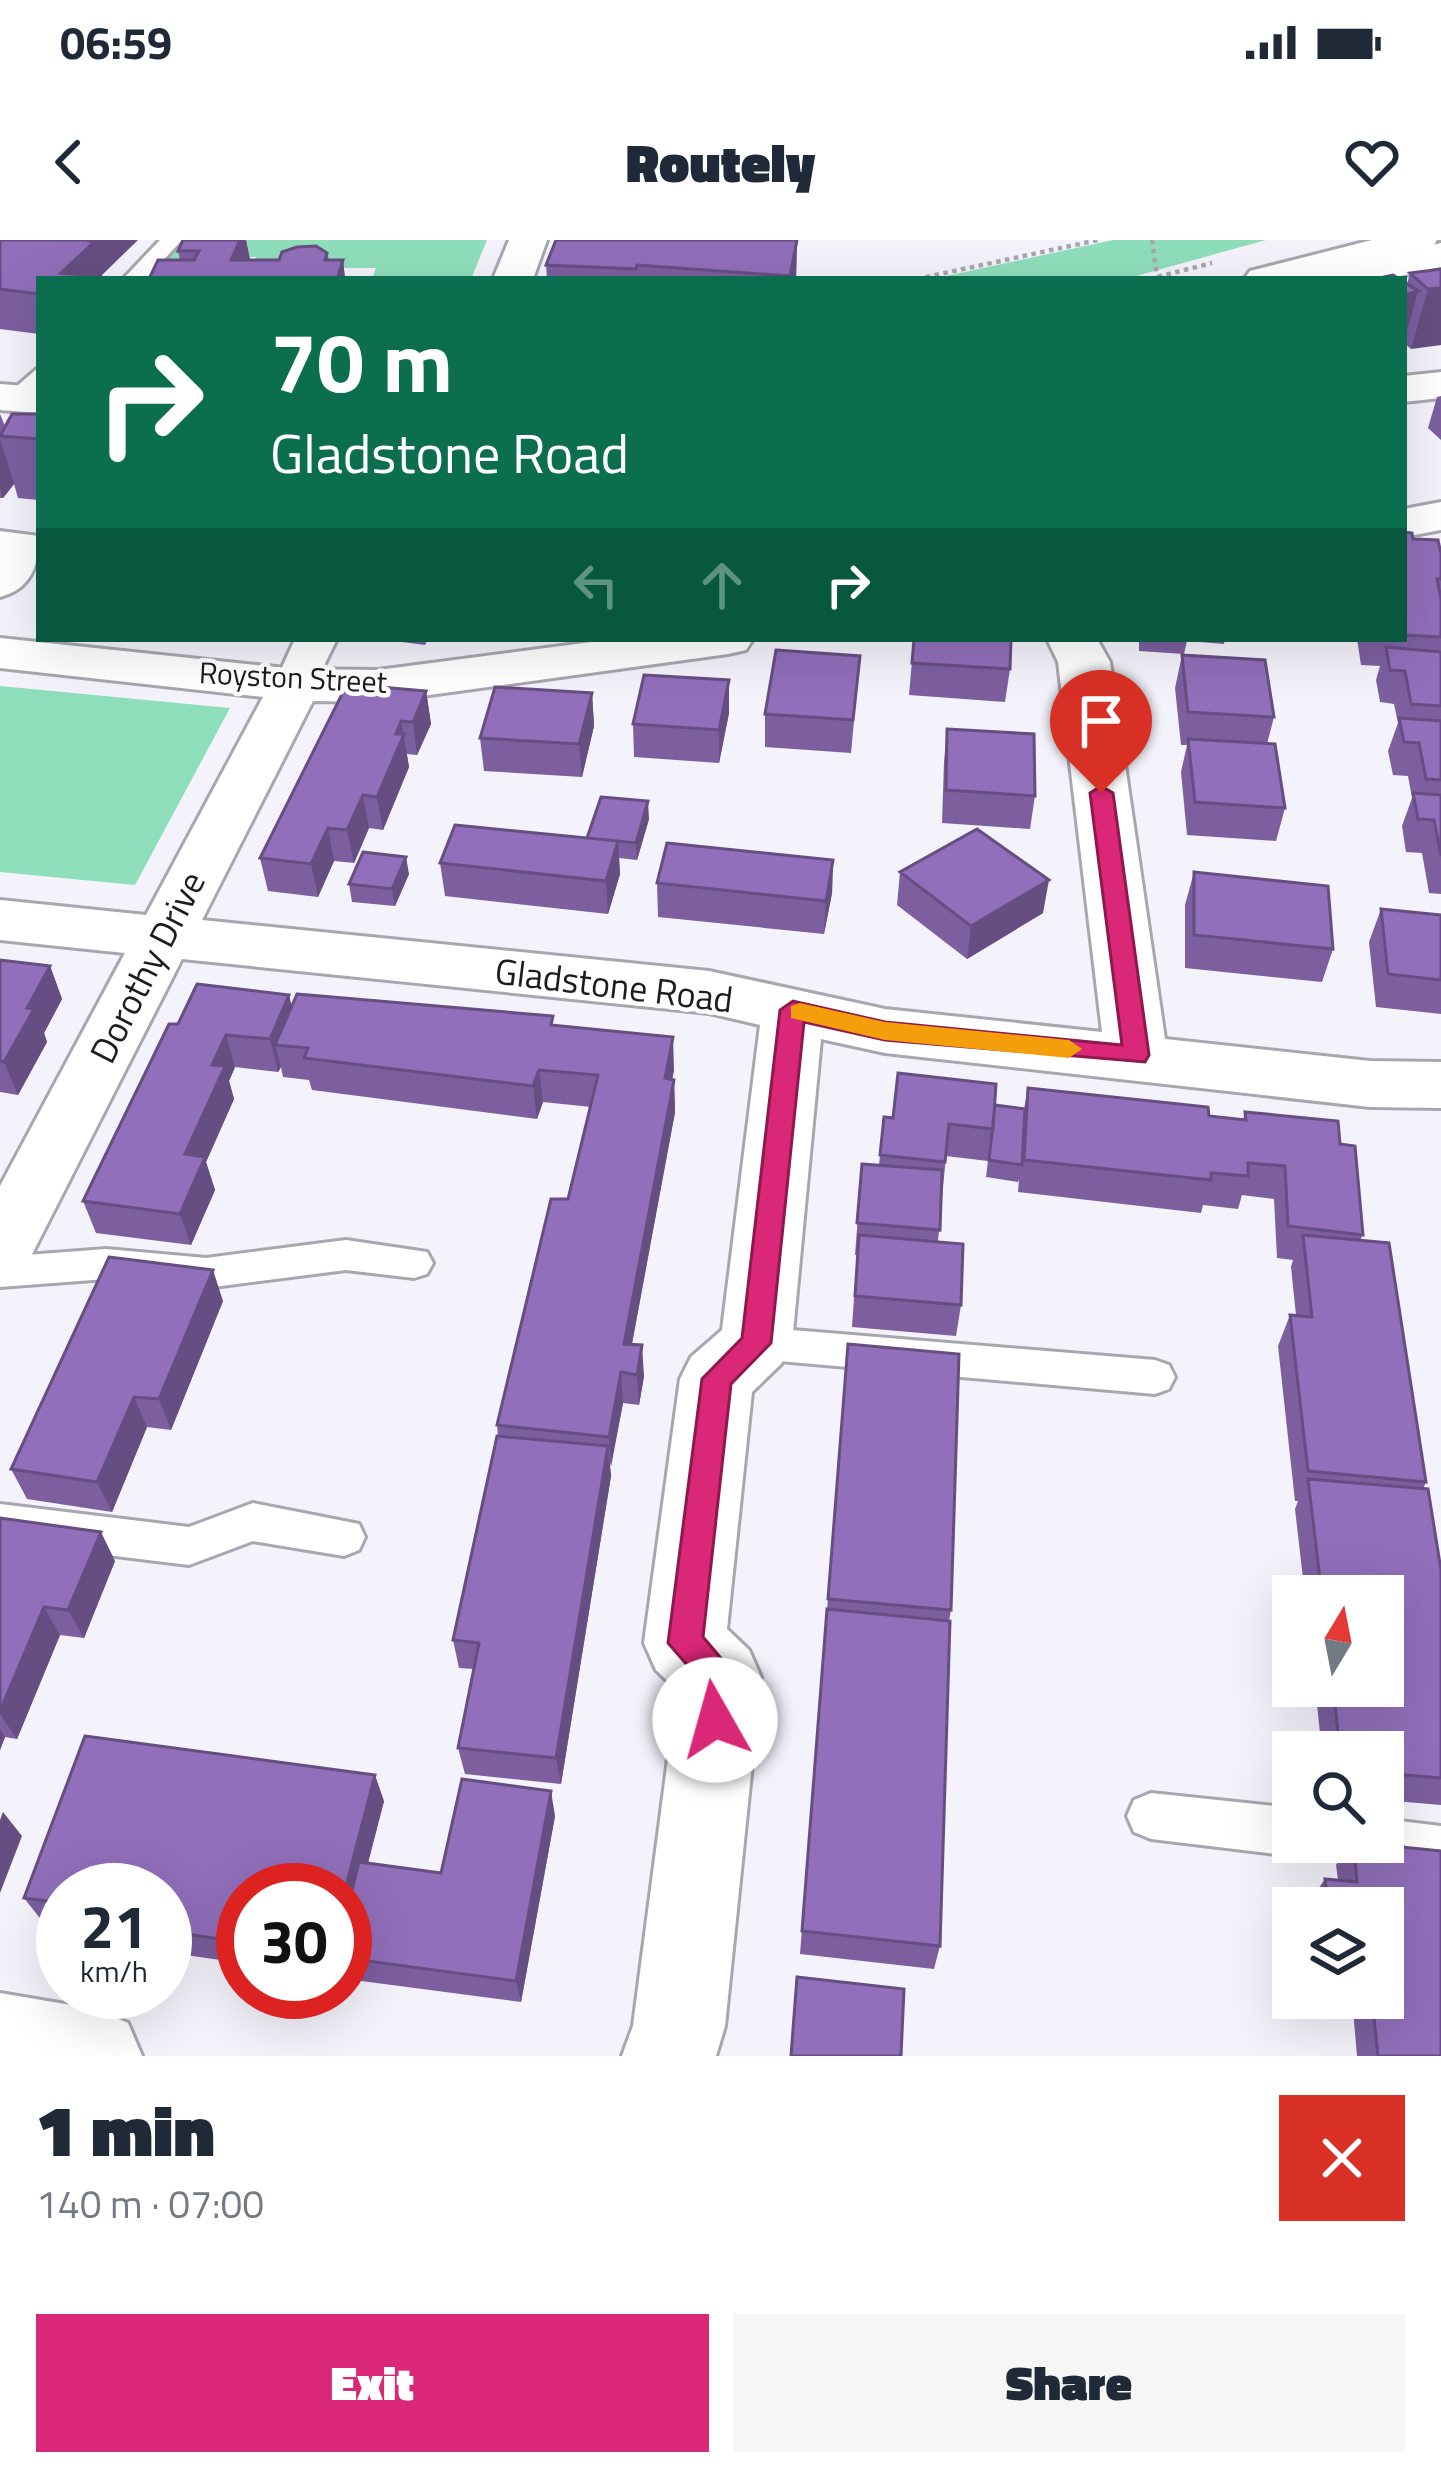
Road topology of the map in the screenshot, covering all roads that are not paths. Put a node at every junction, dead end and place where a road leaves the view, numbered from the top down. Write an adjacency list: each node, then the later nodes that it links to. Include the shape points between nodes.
1 (172, 240): 5 (lane)
2 (528, 240): 6 (main road)
3 (1418, 240): 7 (main road)
4 (1441, 255): 8 (main road)
5 (137, 276)
6 (514, 276)
7 (1276, 276)
8 (1347, 276)
9 (1441, 282): 10 (main road)
10 (1407, 288)
11 (1441, 385): 12 (main road)
12 (1407, 389)
13 (1441, 516): 14 (main road)
14 (1407, 522)
15 (0, 545): 16 (main road, via 27,547)
16 (0, 582)
17 (697, 642): 20 (main road, Royston Street, via 378,686)
18 (1074, 642): 24 (main road, via 1084,662)
19 (0, 653): 20 (main road, Royston Street)
20 (306, 662): 22 (main road, Dorothy Drive)
21 (0, 920): 22 (main road, Gladstone Road)
22 (163, 936): 23 (main road, Gladstone Road, via 709,992); 26 (main road, Dorothy Drive)
23 (793, 1010): 24 (main road, Gladstone Road, via 885,1031); 29 (main road)
24 (1136, 1055): 25 (main road, Gladstone Road, via 1370,1084)
25 (1441, 1084)
26 (0, 1251)
27 (414, 1263): 28 (lane, via 346,1255 206,1273 106,1264)
28 (0, 1272)
29 (756, 1343): 30 (lane); 39 (main road, via 717,1379 685,1643 720,1677)
30 (1155, 1377)
31 (0, 1523): 32 (lane, via 189,1546 253,1522)
32 (344, 1537)
33 (1150, 1816): 34 (lane)
34 (1272, 1830)
35 (1404, 1846): 36 (lane)
36 (1441, 1850)
37 (0, 2040): 38 (main road)
38 (95, 2056)
39 (669, 2056)

